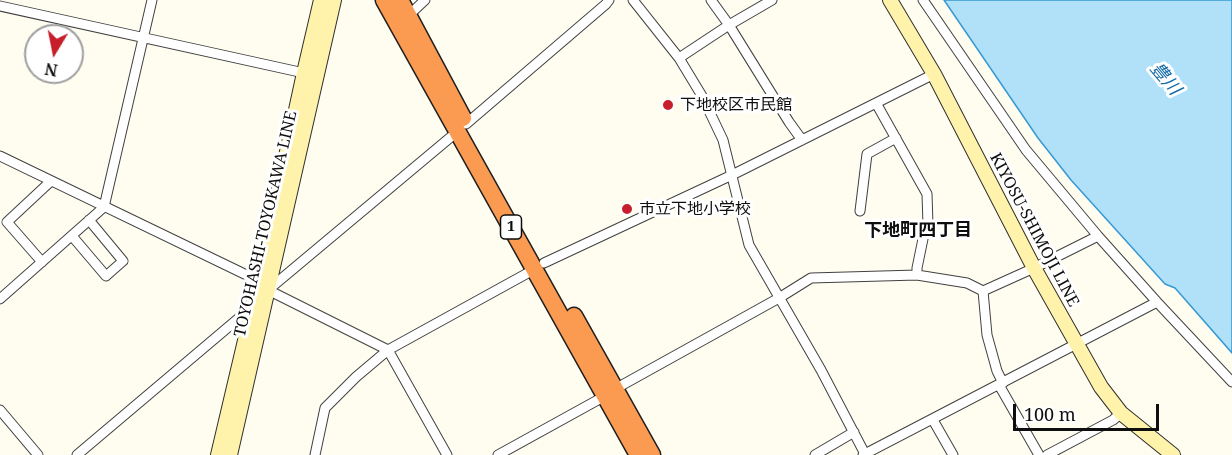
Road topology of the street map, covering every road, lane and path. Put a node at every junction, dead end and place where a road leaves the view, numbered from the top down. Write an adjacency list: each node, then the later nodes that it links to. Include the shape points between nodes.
1 (152, 0): 16 (street)
2 (321, 0): 18 (main road, TOYOHASHI-TOYOKAWA LINE)
3 (334, 0): 36 (main road, TOYOHASHI-TOYOKAWA LINE)
4 (384, 0): 21 (highway, 1)
5 (400, 0): 14 (highway, 1)
6 (425, 0): 14 (street)
7 (609, 0): 21 (street)
8 (633, 0): 17 (street)
9 (711, 0): 15 (street)
10 (771, 0): 15 (street)
11 (890, 0): 19 (main road, KIYOSU-SHIMOJI LINE)
12 (922, 0): 31 (street, via 1026,150)
13 (0, 6): 16 (street)
14 (409, 15): 21 (highway, 1)
15 (729, 25): 17 (street); 23 (street)
16 (143, 37): 18 (street); 27 (street)
17 (679, 58): 25 (street, via 723,140)
18 (304, 73): 36 (main road, TOYOHASHI-TOYOKAWA LINE)
19 (934, 74): 20 (street); 34 (main road, KIYOSU-SHIMOJI LINE)
20 (876, 103): 22 (street); 23 (street)
21 (462, 127): 33 (highway, 1); 36 (street)
22 (896, 138): 28 (street, via 867,154); 35 (street, via 927,194 928,225)
23 (802, 140): 25 (street)
24 (0, 156): 26 (street)
25 (732, 175): 33 (street); 38 (street, via 749,245)
26 (51, 181): 27 (street); 32 (street, via 7,222)
27 (104, 207): 29 (street); 36 (street)
28 (860, 211)
29 (89, 220): 30 (street); 30 (street, via 123,261 106,276)
30 (72, 236): 32 (street)
31 (1098, 236): 34 (street); 40 (street)
32 (42, 262): 39 (street)
33 (540, 266): 43 (street); 46 (highway, 1)
34 (1034, 268): 37 (street); 42 (main road, KIYOSU-SHIMOJI LINE)
35 (918, 275): 37 (street, via 967,283); 38 (street, via 811,278)
36 (263, 286): 41 (main road, TOYOHASHI-TOYOKAWA LINE); 43 (street); 55 (main road, TOYOHASHI-TOYOKAWA LINE)
37 (983, 291): 45 (street, via 987,335)
38 (779, 298): 46 (street); 50 (street)
39 (0, 299)
40 (1157, 302): 42 (street); 44 (street)
41 (252, 307): 53 (street); 54 (main road, TOYOHASHI-TOYOKAWA LINE)
42 (1076, 343): 45 (street); 48 (main road, KIYOSU-SHIMOJI LINE)
43 (388, 350): 56 (street, via 325,408); 57 (street)
44 (1232, 382)
45 (1001, 384): 49 (street); 63 (street)
46 (610, 393): 58 (street); 59 (highway, 1); 60 (highway, 1)
47 (0, 410): 52 (street)
48 (1121, 413): 64 (street); 65 (main road, KIYOSU-SHIMOJI LINE)
49 (933, 420): 51 (street); 62 (street)
50 (854, 432): 51 (street); 61 (street)
51 (864, 454)
52 (38, 455)
53 (77, 455)
54 (218, 455)
55 (230, 455)
56 (315, 455)
57 (447, 455)
58 (498, 455)
59 (638, 455)
60 (652, 455)
61 (816, 455)
62 (952, 455)
63 (1039, 455)
64 (1047, 455)
65 (1173, 455)

